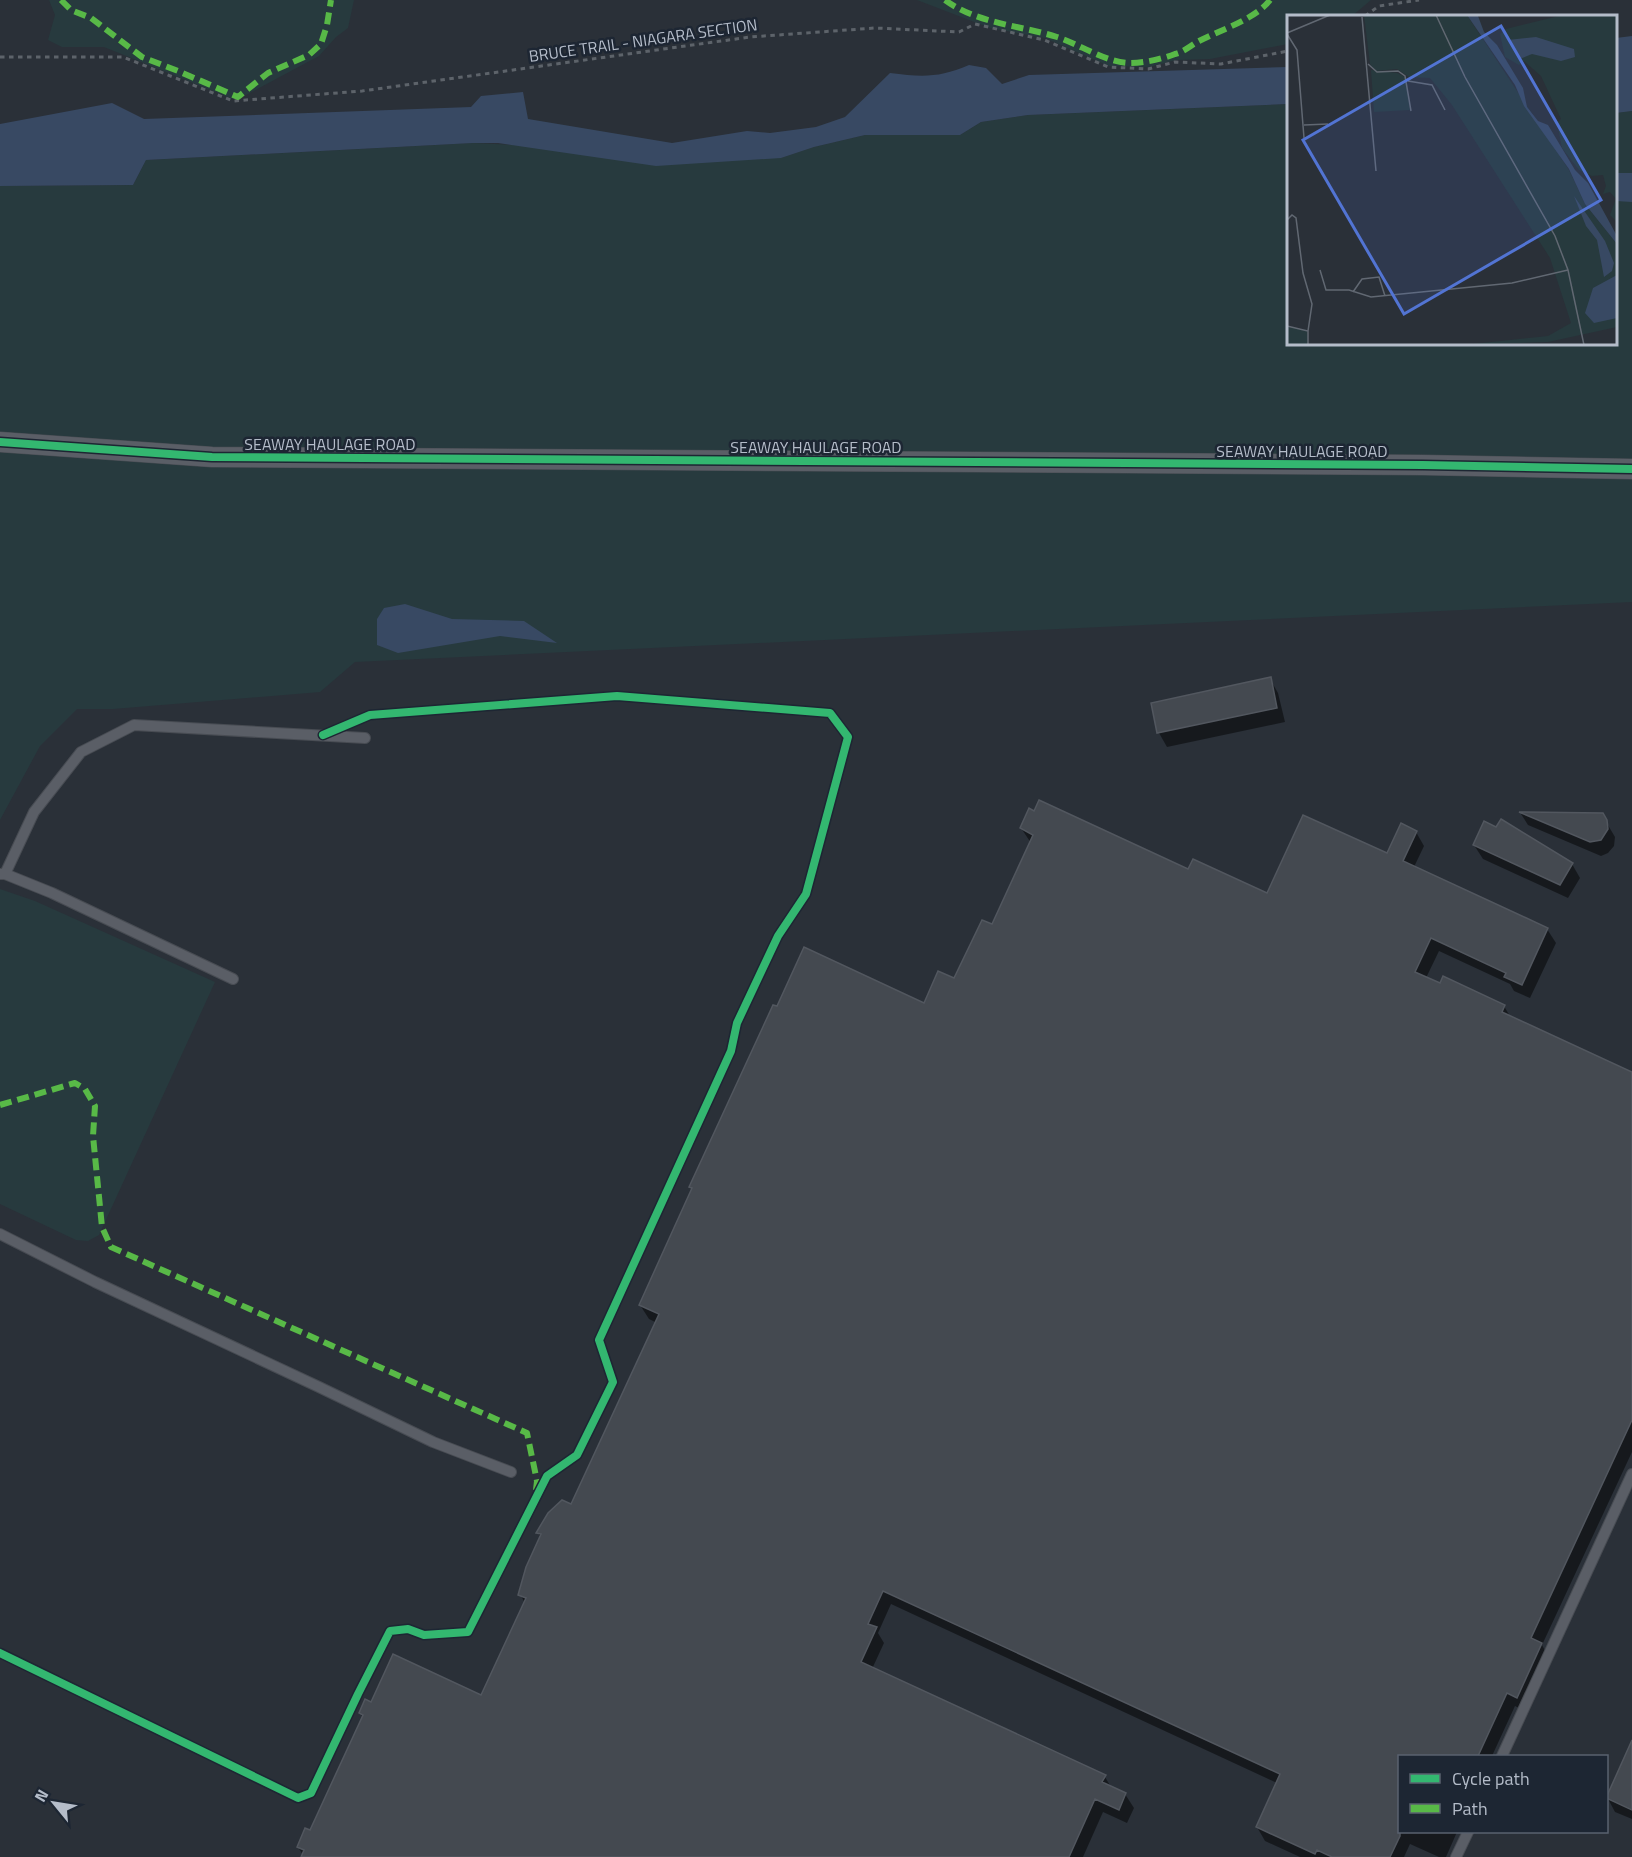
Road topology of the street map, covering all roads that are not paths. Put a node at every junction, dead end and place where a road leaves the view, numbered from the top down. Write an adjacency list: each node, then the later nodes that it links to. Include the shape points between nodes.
1 (0, 442): 2 (street, SEAWAY HAULAGE ROAD, via 212,457)
2 (1632, 469)
3 (365, 738): 4 (lane, via 134,725 81,752 34,812)
4 (2, 874): 5 (lane, via 52,893)
5 (233, 979)
6 (0, 1234): 7 (lane, via 433,1442)
7 (511, 1472)
8 (1632, 1474): 9 (lane)
9 (1502, 1755)
10 (1468, 1833): 11 (lane)
11 (1456, 1857)

